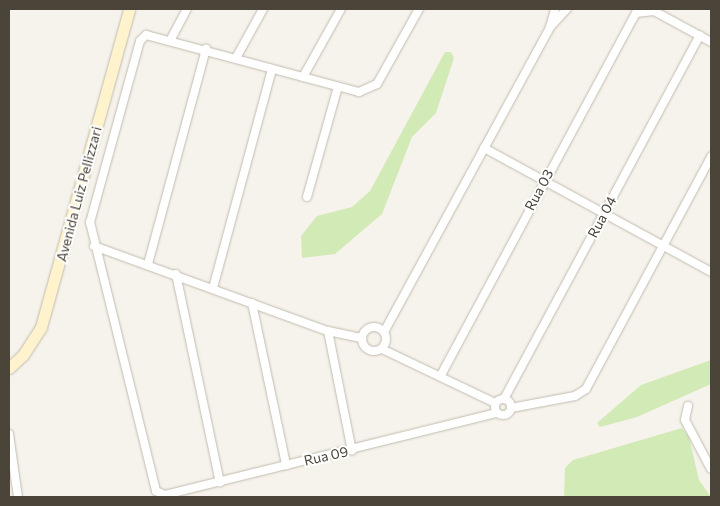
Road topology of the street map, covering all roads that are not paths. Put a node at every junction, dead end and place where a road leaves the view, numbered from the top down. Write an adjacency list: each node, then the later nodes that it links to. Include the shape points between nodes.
1 (129, 9): 34 (main road, Avenida Luiz Pellizzari, via 41,327 23,355)
2 (187, 9): 11 (street)
3 (263, 9): 14 (street)
4 (341, 9): 16 (street)
5 (419, 9): 17 (street, via 373,88 359,92)
6 (555, 9): 9 (street)
7 (567, 9): 9 (street)
8 (643, 9): 10 (street); 20 (street, Rua 03, via 636,13)
9 (550, 27): 18 (street)
10 (700, 35): 12 (street); 22 (street, Rua 04)
11 (171, 39): 13 (street); 23 (street, via 146,35 140,41 90,222)
12 (711, 42)
13 (206, 49): 14 (street); 25 (street)
14 (236, 58): 15 (street)
15 (272, 69): 16 (street); 28 (street)
16 (303, 77): 17 (street)
17 (338, 87): 21 (street)
18 (484, 148): 20 (street); 31 (street)
19 (711, 157): 24 (street)
20 (543, 182): 22 (street); 35 (street, Rua 03)
21 (307, 197)
22 (602, 215): 24 (street); 36 (street, Rua 04)
23 (94, 246): 25 (street); 45 (street, Rua 09, via 156,491 165,495)
24 (663, 247): 26 (street); 39 (street, via 586,389 575,396)
25 (148, 264): 27 (street)
26 (711, 272)
27 (176, 274): 28 (street); 45 (street)
28 (213, 288): 29 (street)
29 (252, 303): 30 (street); 43 (street)
30 (328, 331): 32 (street); 42 (street)
31 (384, 332): 32 (street, via 371,328); 33 (street, via 386,340)
32 (362, 338): 33 (street, via 369,350)
33 (382, 349): 35 (street)
34 (9, 368)
35 (441, 374): 37 (street)
36 (504, 399): 37 (street); 39 (street)
37 (495, 403): 40 (street)
38 (688, 406): 44 (street, via 685,420)
39 (511, 408): 40 (street, via 505,415)
40 (496, 412): 42 (street, Rua 09)
41 (9, 434): 46 (street)
42 (352, 450): 43 (street, Rua 09)
43 (286, 465): 45 (street, Rua 09)
44 (711, 468)
45 (220, 482)
46 (18, 497)

